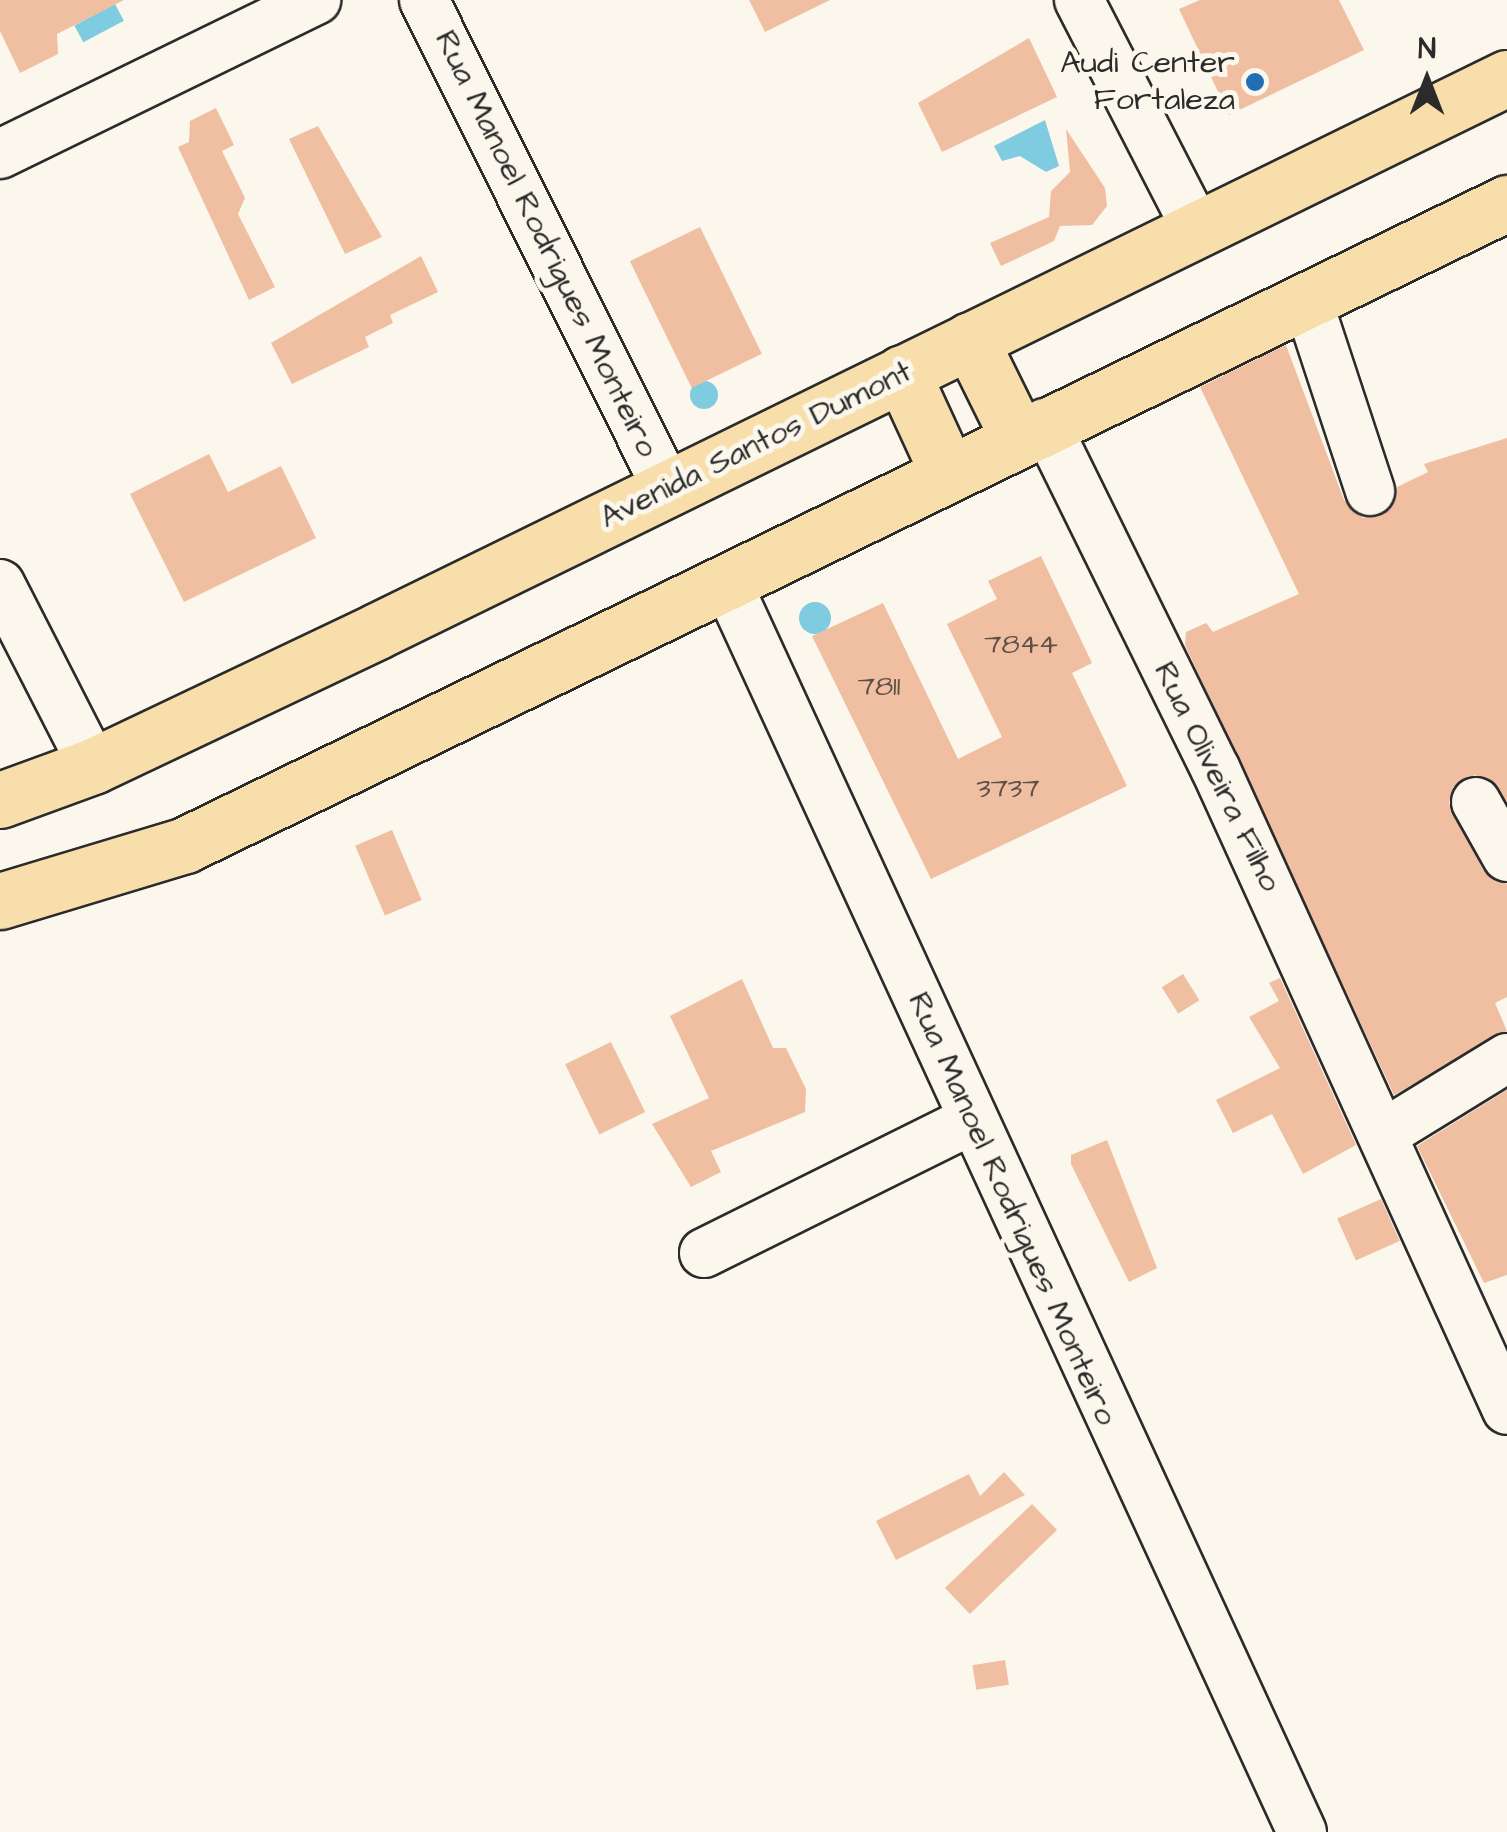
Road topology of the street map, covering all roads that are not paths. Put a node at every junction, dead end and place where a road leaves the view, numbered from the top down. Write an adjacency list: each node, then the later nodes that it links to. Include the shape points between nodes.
1 (316, 0): 5 (street)
2 (424, 0): 13 (street, Rua Manoel Rodrigues Monteiro)
3 (1079, 0): 7 (street)
4 (1507, 78): 7 (main road, Avenida Santos Dumont)
5 (0, 154)
6 (1507, 204): 8 (main road)
7 (1197, 230): 9 (main road, Avenida Santos Dumont)
8 (1308, 302): 11 (main road); 14 (street)
9 (970, 340): 10 (main road, Avenida Santos Dumont); 11 (main road)
10 (902, 373): 12 (main road); 13 (main road, Avenida Santos Dumont)
11 (1032, 430): 12 (main road); 24 (street, Rua Oliveira Filho)
12 (948, 473): 15 (main road)
13 (667, 488): 17 (main road, Avenida Santos Dumont)
14 (1370, 492)
15 (727, 583): 21 (main road, via 184,845); 23 (street, Rua Manoel Rodrigues Monteiro)
16 (0, 584): 17 (street)
17 (93, 766): 18 (main road, Avenida Santos Dumont)
18 (0, 800)
19 (1476, 802): 20 (street)
20 (1507, 856)
21 (0, 902)
22 (1507, 1058): 24 (street)
23 (972, 1120): 25 (street); 27 (street, Rua Manoel Rodrigues Monteiro)
24 (1384, 1133): 26 (street, Rua Oliveira Filho)
25 (704, 1253)
26 (1507, 1410)
27 (1302, 1832)

